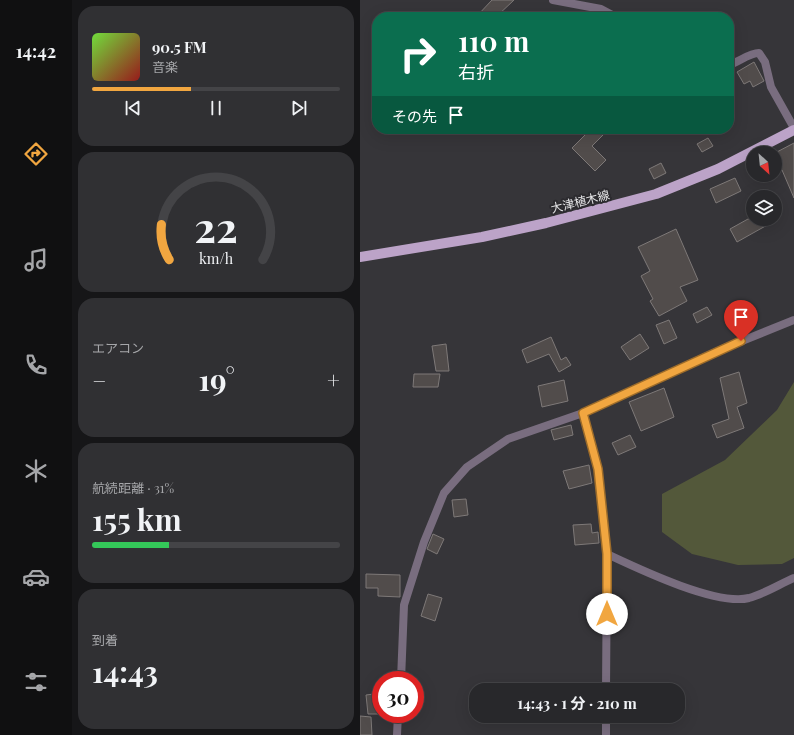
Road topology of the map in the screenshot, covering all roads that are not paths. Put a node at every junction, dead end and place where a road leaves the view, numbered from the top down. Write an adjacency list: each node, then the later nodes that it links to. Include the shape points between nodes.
1 (554, 0): 2 (street)
2 (607, 12)
3 (734, 64): 4 (street, via 753,53 759,53 765,62 771,87)
4 (794, 129): 5 (main road, 大津植木線, via 718,169 656,194 503,232)
5 (360, 257)
6 (794, 320): 7 (street)
7 (583, 413): 8 (street, via 598,469); 10 (street, via 508,439 467,467 444,493 424,542 404,605)
8 (607, 554): 9 (street, via 641,570 717,598 749,598); 11 (street)
9 (794, 578)
10 (401, 671)
11 (606, 683)
12 (398, 723): 14 (street)
13 (606, 723): 15 (street)
14 (397, 735)
15 (606, 735)

